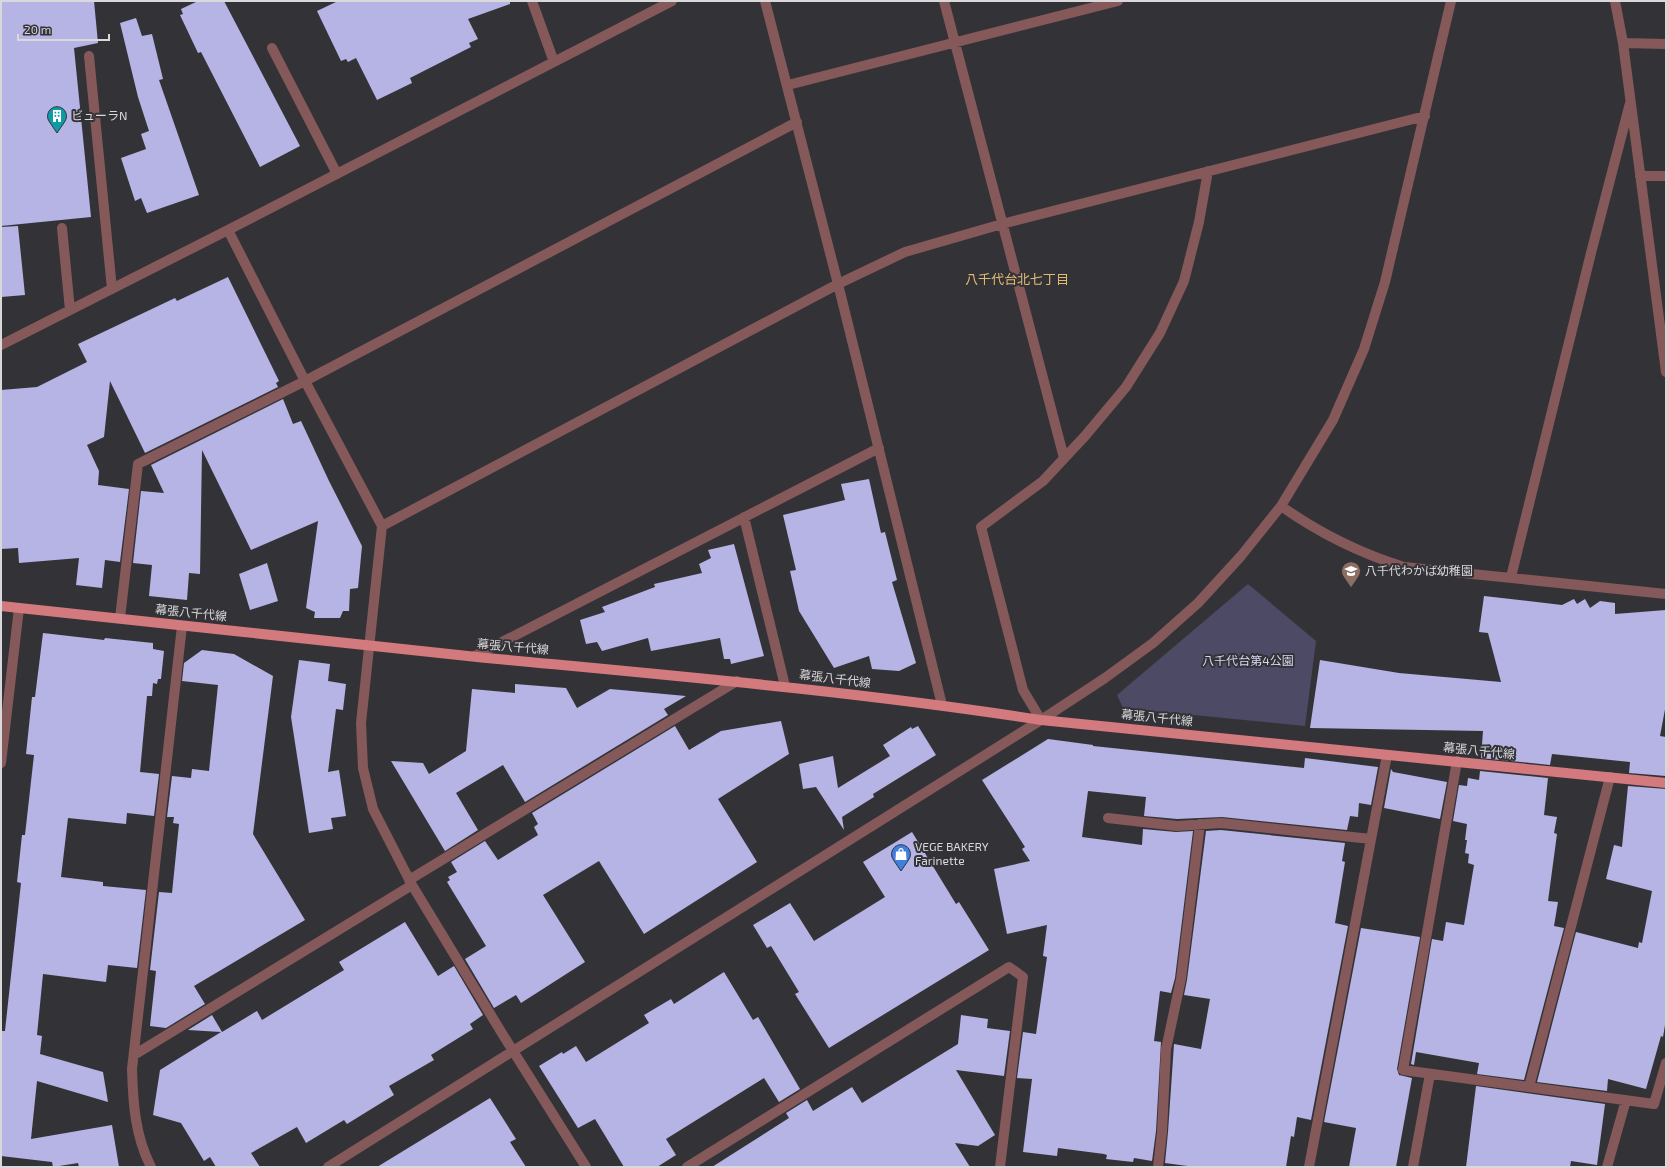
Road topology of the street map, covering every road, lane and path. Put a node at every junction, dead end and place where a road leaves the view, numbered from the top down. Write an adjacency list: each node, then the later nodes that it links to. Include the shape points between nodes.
1 (532, 1): 13 (street)
2 (672, 1): 13 (street)
3 (765, 1): 14 (street)
4 (944, 1): 8 (street)
5 (1118, 1): 8 (street)
6 (1451, 1): 16 (street)
7 (1615, 1): 9 (street)
8 (955, 43): 14 (street); 22 (street)
9 (1623, 43): 10 (street); 15 (street)
10 (1666, 44)
11 (272, 48): 19 (street)
12 (89, 56): 26 (street)
13 (554, 62): 19 (street)
14 (788, 85): 17 (street)
15 (1630, 103): 20 (street); 37 (street)
16 (1425, 116): 18 (street); 34 (street, via 1385,282 1364,349 1333,420)
17 (797, 122): 25 (street); 31 (street)
18 (1208, 171): 22 (street); 33 (street, via 1199,222 1184,281 1160,333 1126,387)
19 (337, 174): 24 (street)
20 (1640, 176): 21 (street); 28 (street)
21 (1666, 176)
22 (1002, 224): 25 (street, via 904,252); 33 (street)
23 (62, 228): 27 (street)
24 (228, 230): 26 (street); 31 (street)
25 (838, 284): 32 (street); 36 (street)
26 (112, 289): 27 (street)
27 (70, 310): 29 (street)
28 (1664, 340): 30 (street)
29 (1, 344)
30 (1666, 372)
31 (305, 381): 36 (street); 41 (street, via 138,464)
32 (879, 448): 35 (street); 47 (street)
33 (1064, 458): 48 (street, via 1043,481 981,527 1023,690)
34 (1281, 506): 37 (street, via 1309,526 1377,559 1404,567); 48 (street, via 1241,556 1198,603 1153,643)
35 (744, 518): 44 (street); 46 (street)
36 (382, 526): 43 (street)
37 (1511, 577): 38 (street)
38 (1666, 594)
39 (1, 606): 40 (main road, 幕張八千代線)
40 (19, 608): 41 (main road, 幕張八千代線); 51 (street)
41 (120, 618): 42 (main road, 幕張八千代線)
42 (182, 626): 43 (main road, 幕張八千代線); 59 (street)
43 (370, 645): 44 (main road, 幕張八千代線); 57 (street, via 362,723 363,768 373,809)
44 (474, 656): 45 (main road, 幕張八千代線)
45 (738, 681): 46 (main road, 幕張八千代線); 57 (street)
46 (785, 686): 47 (main road, 幕張八千代線)
47 (942, 704): 48 (main road, 幕張八千代線)
48 (1041, 720): 49 (main road, 幕張八千代線); 58 (street)
49 (1387, 755): 50 (main road, 幕張八千代線); 56 (street)
50 (1457, 761): 52 (main road, 幕張八千代線); 61 (street, via 1403,1070)
51 (1, 763)
52 (1610, 777): 53 (main road, 幕張八千代線); 62 (street)
53 (1666, 783)
54 (1108, 818): 55 (street, via 1177,826)
55 (1200, 824): 56 (street, via 1221,823); 70 (street, via 1181,978 1166,1050)
56 (1371, 839): 71 (street)
57 (410, 883): 58 (street); 59 (street)
58 (512, 1051): 65 (street); 66 (street)
59 (134, 1055): 64 (street, via 134,1112 144,1155)
60 (1666, 1063): 63 (street, via 1654,1104)
61 (1430, 1074): 62 (street); 72 (street)
62 (1529, 1087): 63 (street)
63 (1626, 1100): 73 (street)
64 (151, 1167)
65 (328, 1167)
66 (586, 1167)
67 (687, 1167): 68 (street, via 1009,967 1023,977)
68 (1000, 1167): 69 (street)
69 (1003, 1167)
70 (1158, 1167)
71 (1309, 1167)
72 (1413, 1167)
73 (1607, 1167)

